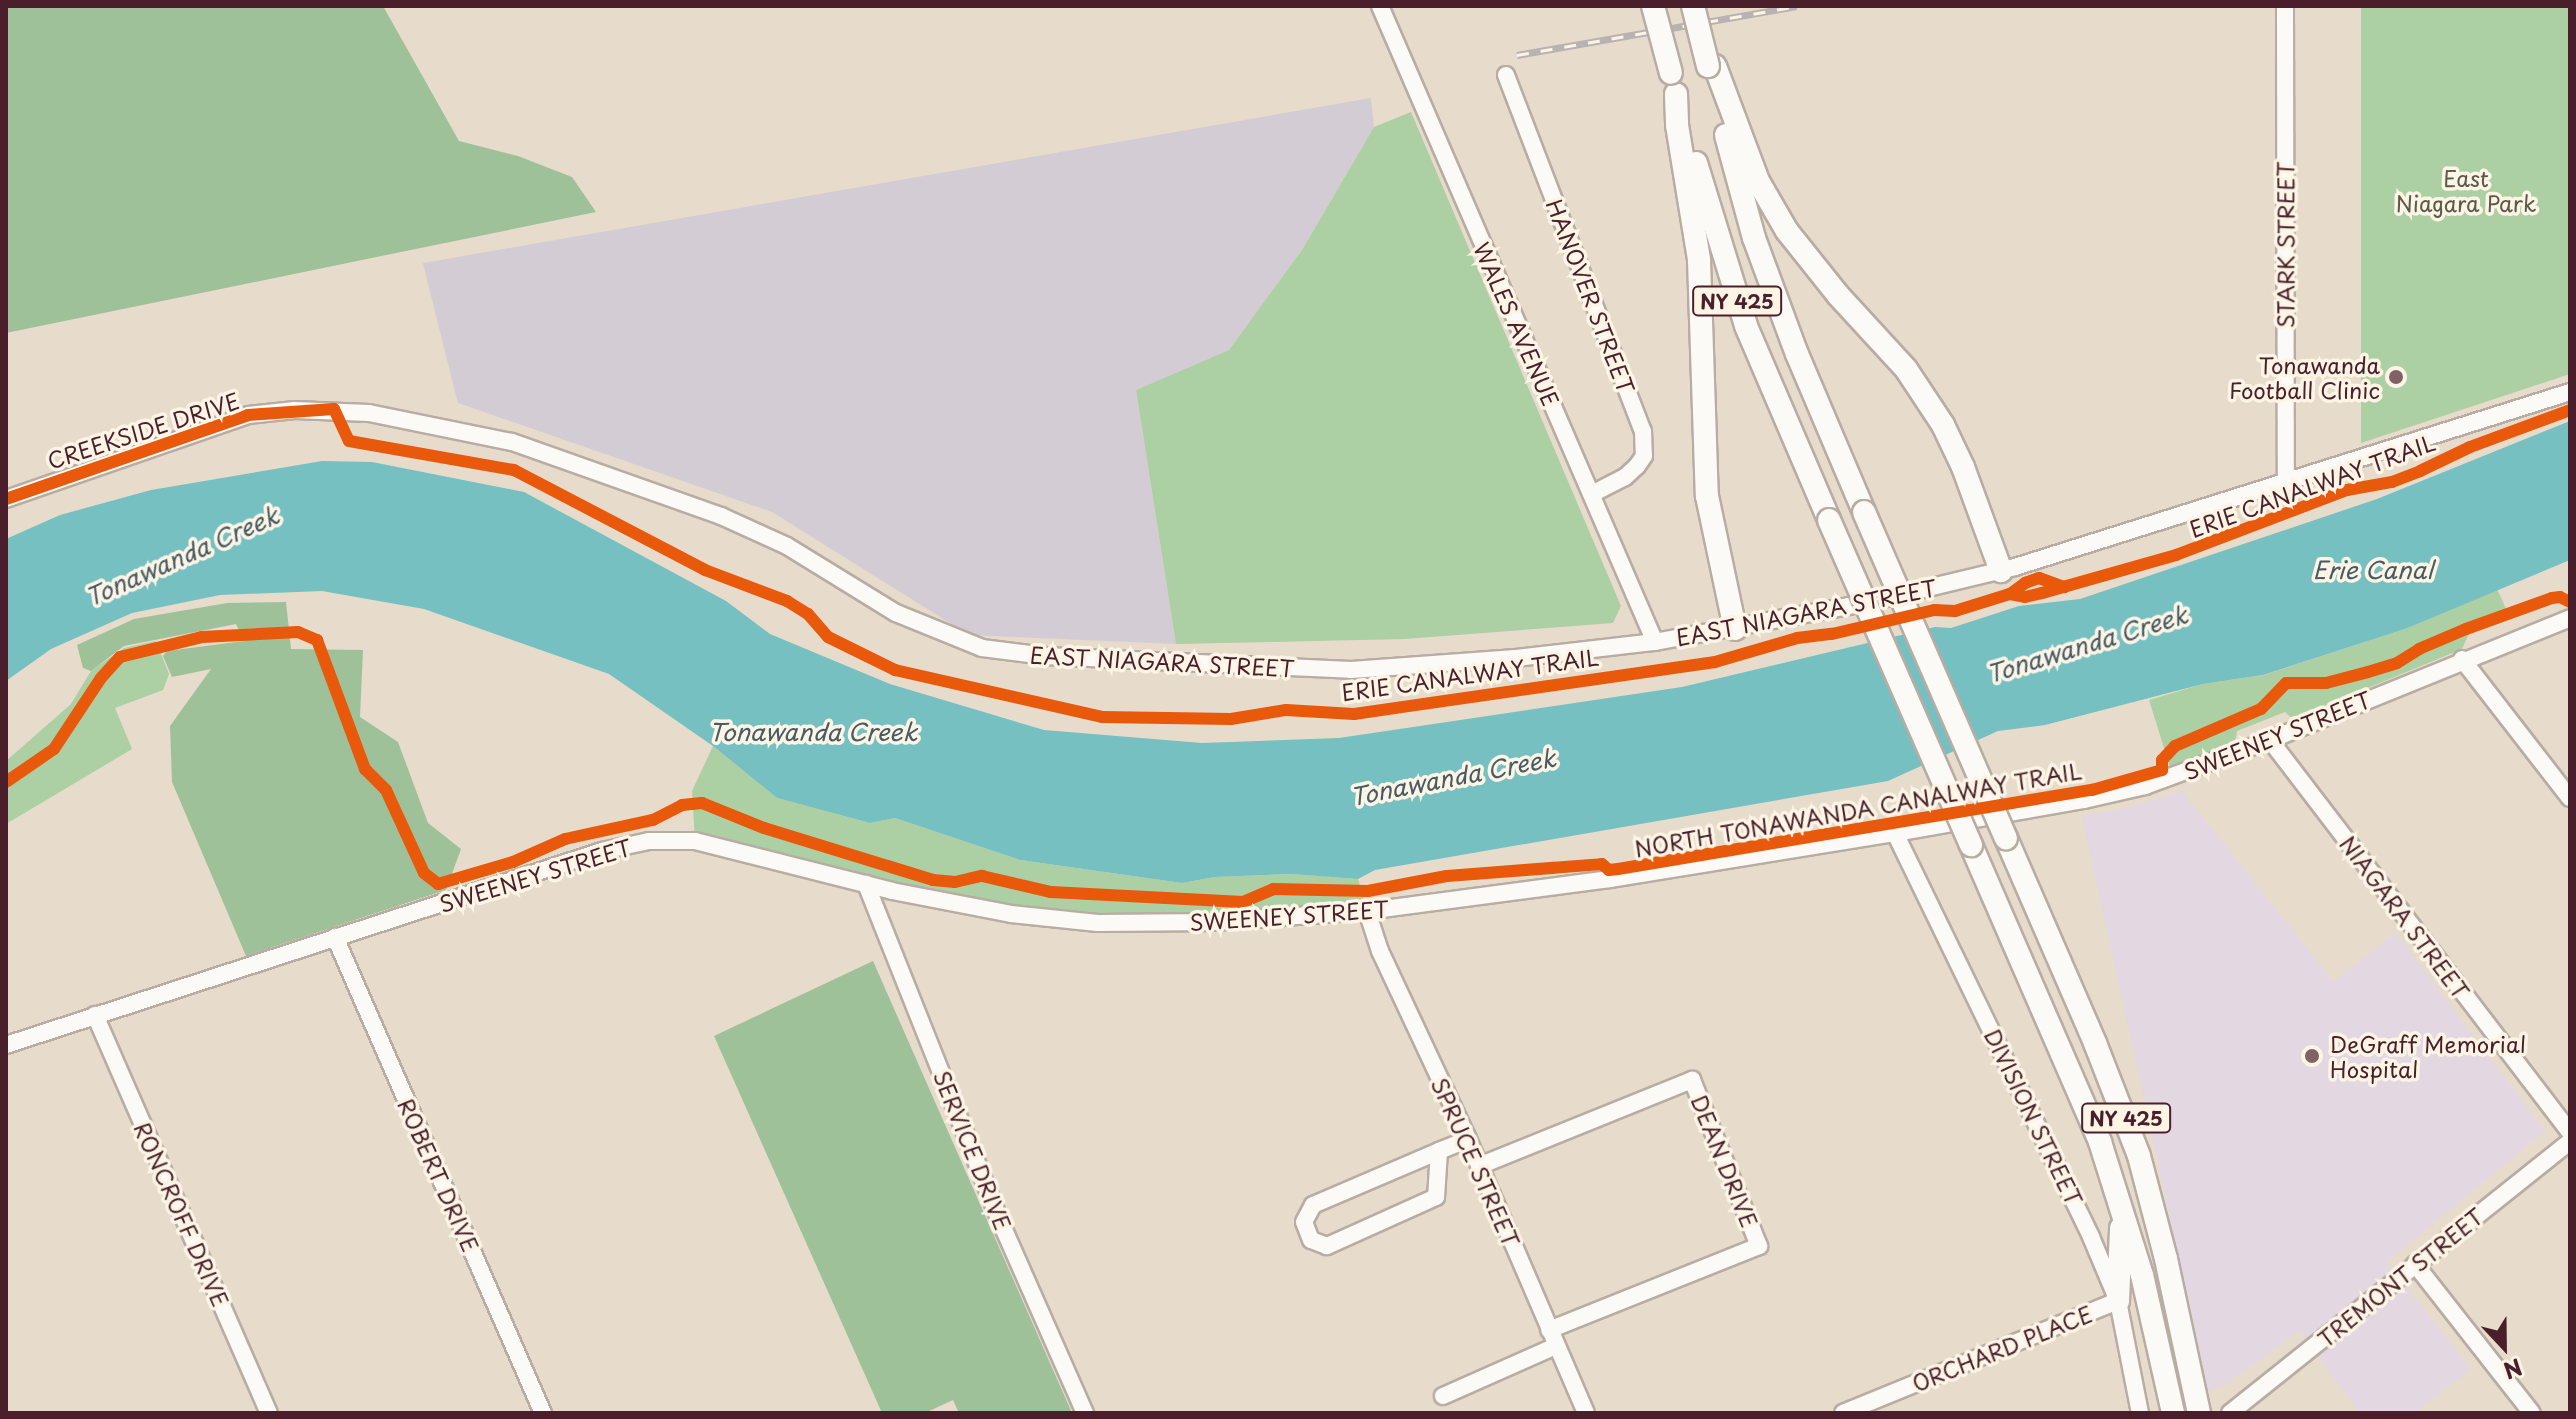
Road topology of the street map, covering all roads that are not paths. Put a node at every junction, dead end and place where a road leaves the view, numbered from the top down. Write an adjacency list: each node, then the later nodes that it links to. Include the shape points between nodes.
1 (1380, 6): 11 (street, WALES AVENUE)
2 (1653, 6): 7 (main road, NY 425, bridge)
3 (2285, 6): 10 (street, STARK STREET)
4 (1694, 10): 5 (main road, bridge)
5 (1711, 66): 13 (main road, via 1758,181 1787,231 1906,369 1943,425); 43 (main road, NY 425, bridge, via 1754,238 1797,354 2134,1143)
6 (1506, 75): 11 (street, HANOVER STREET, via 1643,431 1644,456 1637,466)
7 (1674, 83): 15 (main road, via 1699,260 1707,496); 31 (main road, NY 425, bridge, via 1726,270 2100,1142)
8 (2570, 392): 10 (street, EAST NIAGARA STREET)
9 (295, 410): 12 (street, CREEKSIDE DRIVE, via 248,415 190,432); 16 (street, EAST NIAGARA STREET, via 358,411 441,425 612,475 759,532 896,613 982,648 1045,656 1351,670)
10 (2286, 483): 13 (street, EAST NIAGARA STREET)
11 (1592, 494): 16 (street, WALES AVENUE)
12 (6, 499)
13 (2001, 571): 15 (street, EAST NIAGARA STREET)
14 (2570, 618): 17 (street, SWEENEY STREET)
15 (1735, 629): 16 (street, EAST NIAGARA STREET)
16 (1655, 642)
17 (2462, 659): 18 (street, SWEENEY STREET); 19 (street)
18 (2270, 740): 20 (street, SWEENEY STREET, via 2109,795); 26 (street, NIAGARA STREET)
19 (2570, 798)
20 (1895, 833): 22 (street, SWEENEY STREET); 33 (street, DIVISION STREET, via 2081,1213)
21 (866, 884): 22 (street, SWEENEY STREET, via 1011,914 1098,923 1214,922); 23 (street, SWEENEY STREET, via 695,841 649,841 602,851); 38 (street, SERVICE DRIVE, via 1002,1225)
22 (1367, 911): 27 (street, SPRUCE STREET, via 1380,951)
23 (335, 937): 24 (street, SWEENEY STREET); 37 (street, ROBERT DRIVE)
24 (95, 1015): 25 (street, SWEENEY STREET); 36 (street, RONCROFF DRIVE)
25 (6, 1045)
26 (2570, 1132)
27 (1468, 1139): 29 (street); 30 (street, SPRUCE STREET)
28 (2570, 1142): 32 (street, TREMONT STREET)
29 (1439, 1151): 29 (street, via 1313,1205 1304,1222 1311,1240 1327,1246 1436,1197)
30 (1479, 1166): 34 (street, SPRUCE STREET); 34 (street, DEAN DRIVE, via 1692,1080 1759,1246)
31 (2121, 1207): 33 (main road); 42 (main road, NY 425)
32 (2415, 1264): 44 (street, TREMONT STREET); 45 (street)
33 (2118, 1301): 40 (street, ORCHARD PLACE); 41 (street, DIVISION STREET)
34 (1553, 1338): 35 (street); 39 (street, SPRUCE STREET)
35 (1443, 1396)
36 (269, 1413)
37 (543, 1413)
38 (1085, 1413)
39 (1586, 1413)
40 (1843, 1413)
41 (2140, 1413)
42 (2173, 1413)
43 (2199, 1413)
44 (2230, 1413)
45 (2532, 1413)

